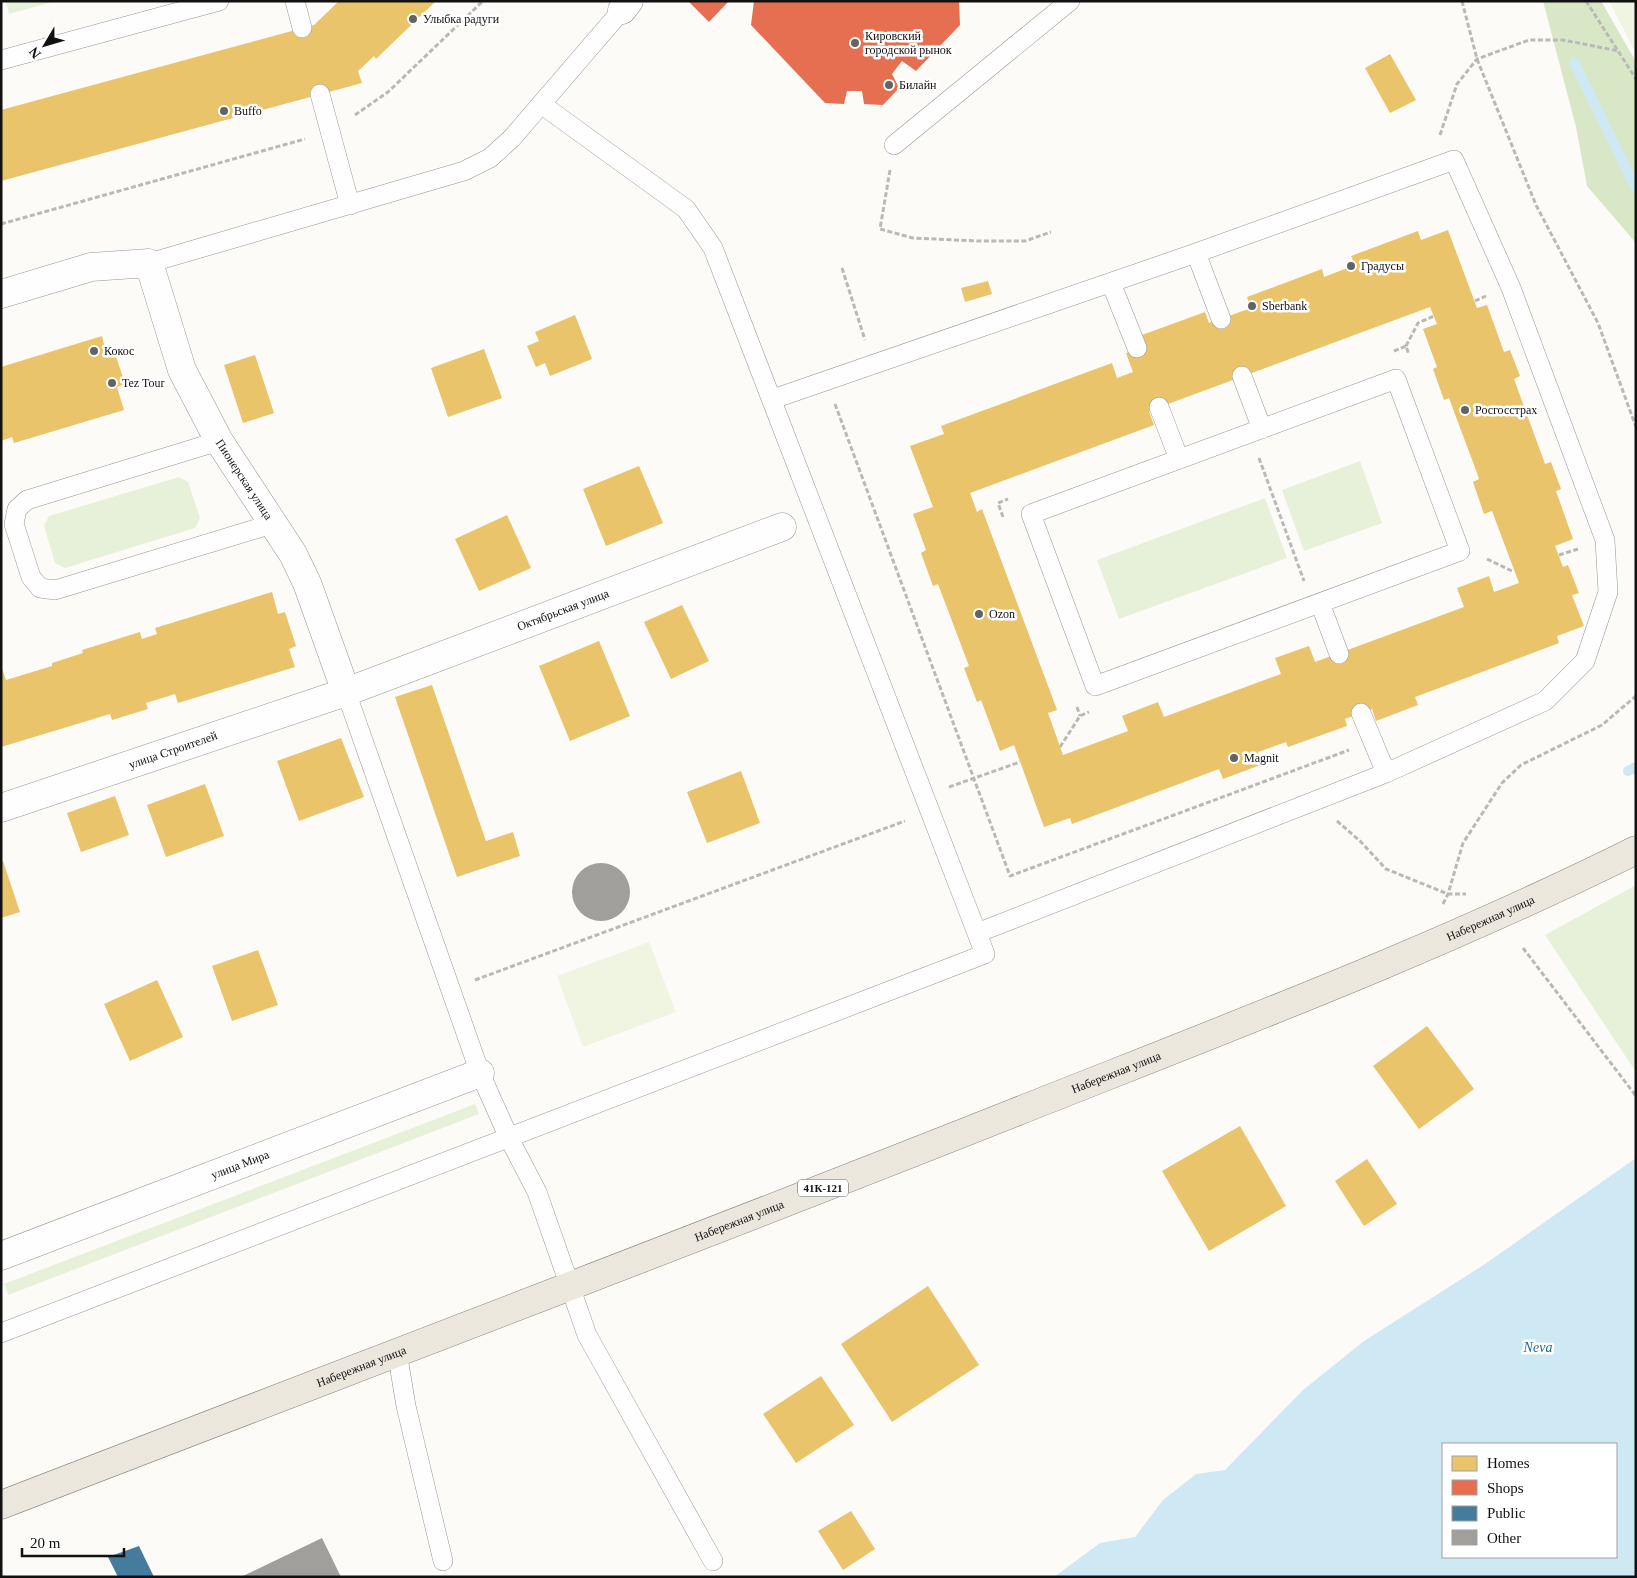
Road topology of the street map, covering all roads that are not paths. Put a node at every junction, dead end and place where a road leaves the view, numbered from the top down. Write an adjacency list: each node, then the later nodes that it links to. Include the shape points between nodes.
1 (219, 1): 6 (lane)
2 (295, 1): 5 (lane)
3 (1070, 1): 9 (lane)
4 (625, 6): 8 (lane)
5 (302, 28)
6 (1, 60)
7 (320, 94): 10 (lane)
8 (541, 104): 10 (lane, via 490,158 464,171); 18 (lane, via 686,209 713,248)
9 (894, 145)
10 (350, 205): 12 (lane)
11 (1196, 253): 13 (lane); 15 (lane); 29 (lane, via 1454,160 1511,288 1605,540 1608,592 1585,661 1545,701)
12 (149, 262): 14 (street, via 91,267); 21 (street, Пионерская улица, via 182,370)
13 (1110, 282): 16 (lane); 18 (lane)
14 (1, 294)
15 (1221, 319)
16 (1137, 348)
17 (1242, 376): 20 (lane)
18 (773, 399): 32 (lane)
19 (1159, 407): 22 (lane)
20 (1256, 431): 22 (lane); 25 (lane, via 1396,379 1460,551)
21 (218, 441): 23 (street, Пионерская улица); 23 (lane, via 28,500 17,509 14,524 31,577 40,588 55,590)
22 (1178, 459): 25 (lane, via 1031,514 1095,686)
23 (272, 524): 27 (street, Пионерская улица, via 307,582)
24 (782, 527): 27 (street, Октябрьская улица)
25 (1316, 604): 26 (lane)
26 (1339, 654)
27 (346, 692): 30 (street, улица Строителей); 33 (lane)
28 (1362, 713): 29 (lane)
29 (1386, 773): 32 (lane)
30 (1, 808)
31 (1636, 850): 36 (main road, Набережная улица / 41К-121, via 1554,891 1297,1001)
32 (977, 933): 34 (lane, via 985,954)
33 (480, 1074): 34 (lane); 35 (street, улица Мира)
34 (509, 1138): 36 (lane, via 537,1192); 37 (lane)
35 (1, 1256)
36 (569, 1287): 38 (main road, Набережная улица / 41К-121); 41 (lane, via 591,1343)
37 (1, 1333)
38 (397, 1352): 39 (main road, Набережная улица / 41К-121); 40 (lane, via 406,1406)
39 (1, 1505)
40 (443, 1561)
41 (713, 1561)

